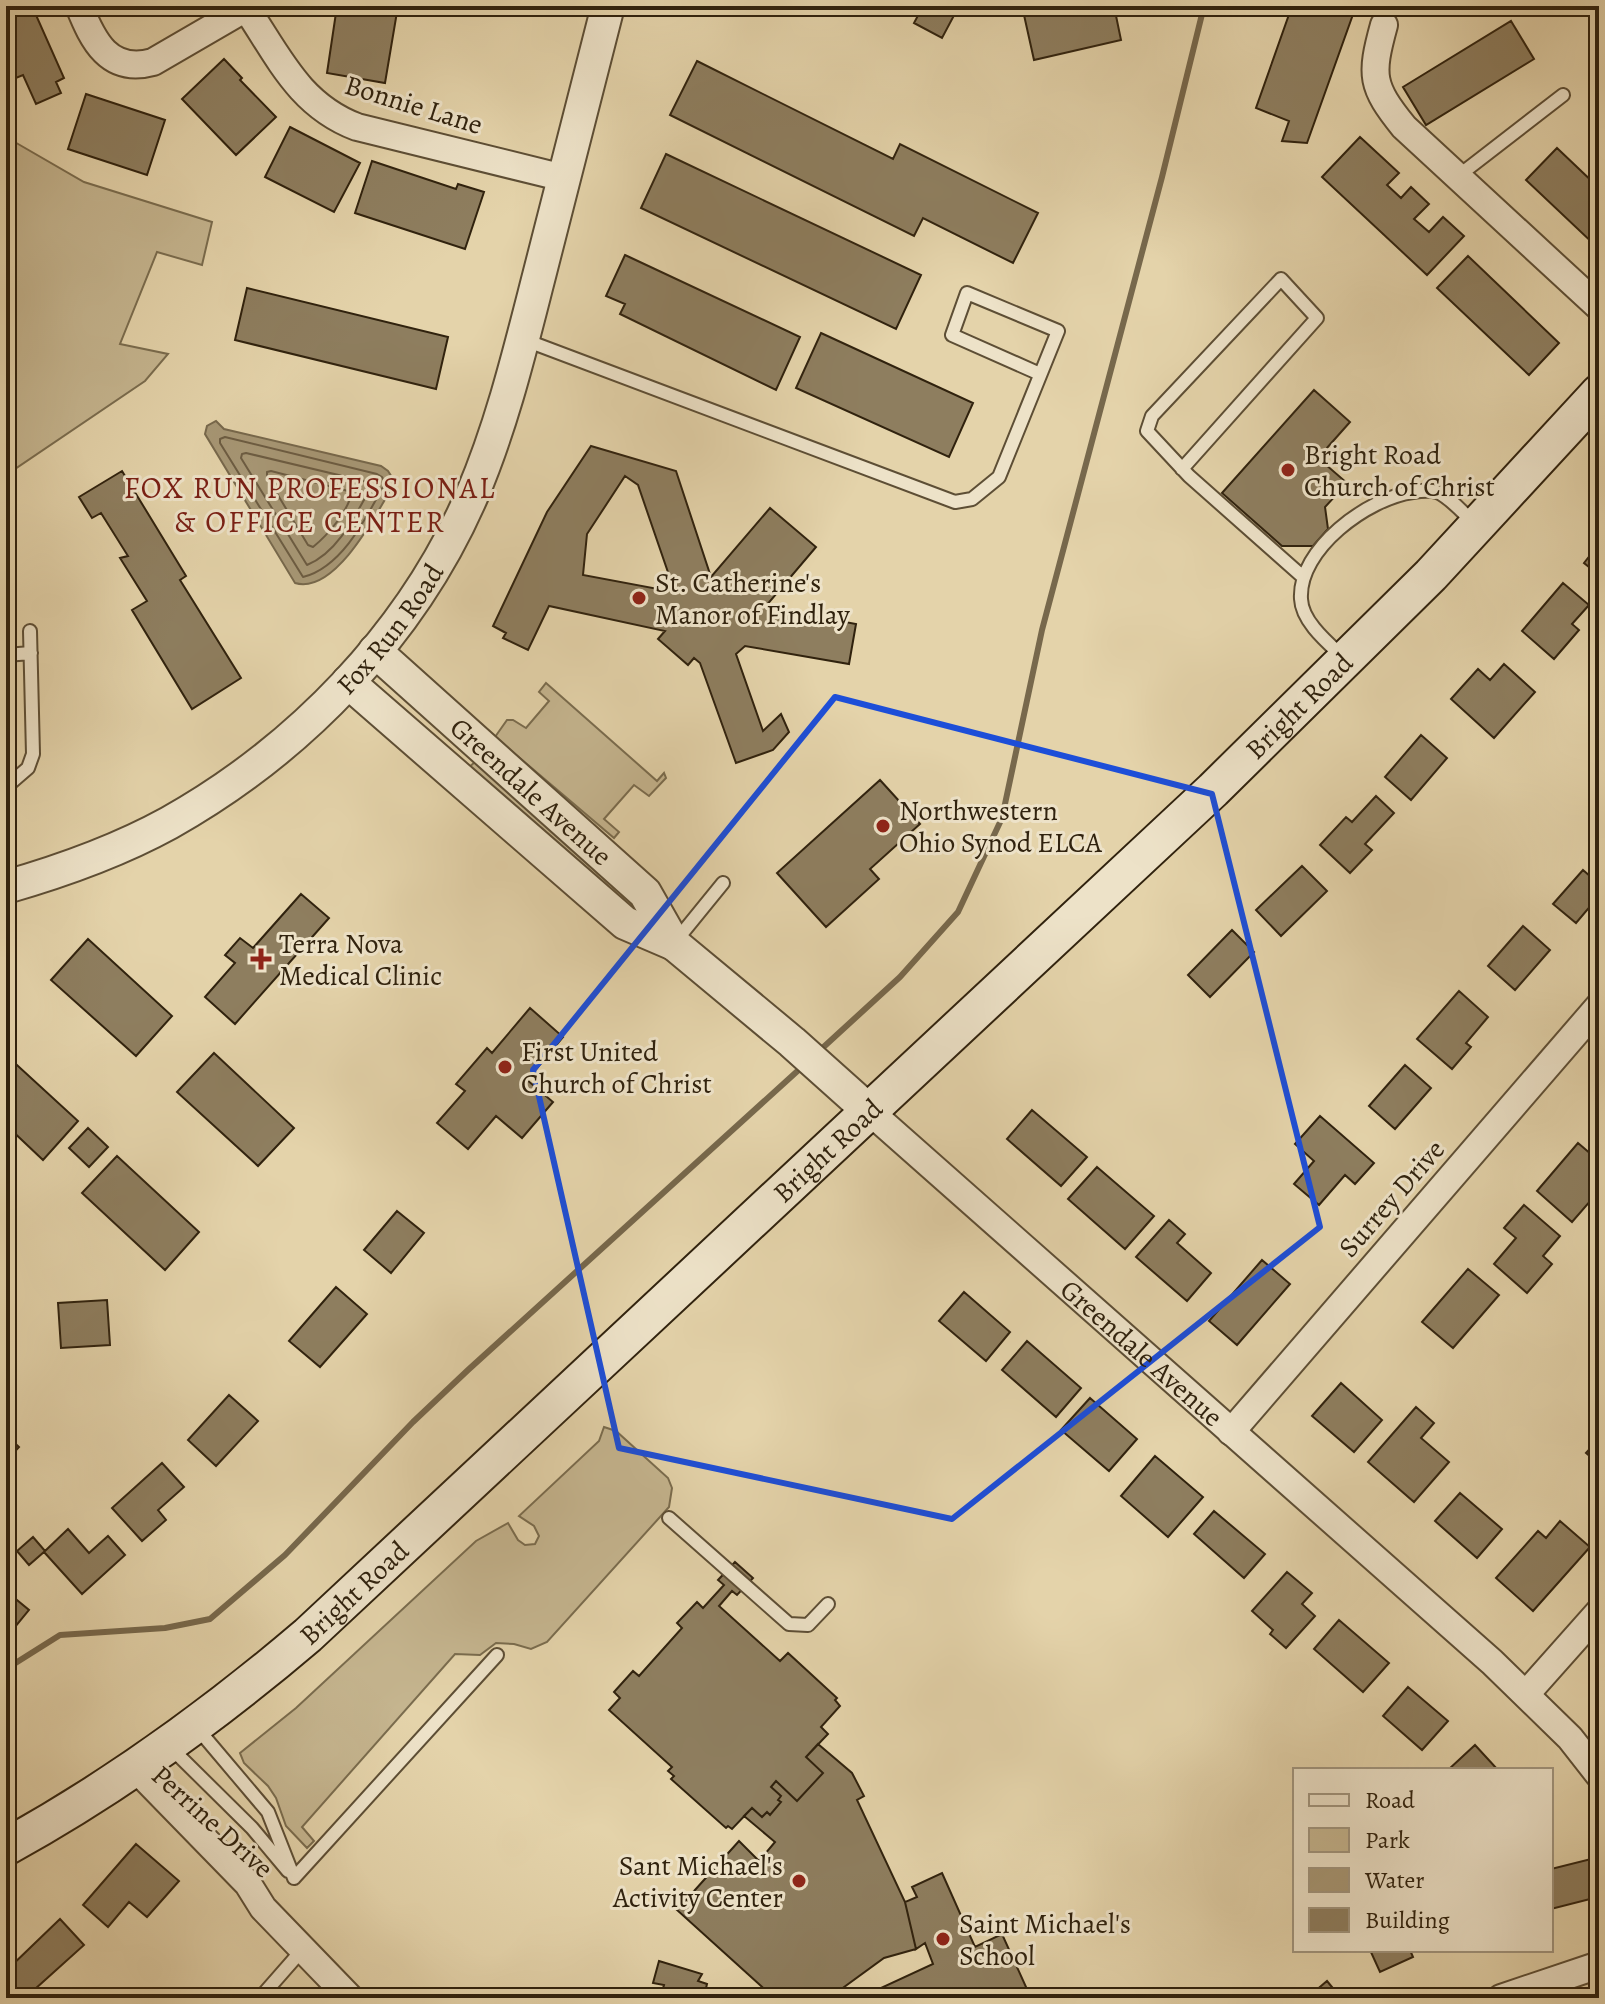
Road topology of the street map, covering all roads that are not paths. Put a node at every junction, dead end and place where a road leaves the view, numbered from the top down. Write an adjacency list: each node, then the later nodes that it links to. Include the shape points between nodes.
1 (79, 6): 3 (street, Bonnie Lane, via 108,56 137,66 153,62)
2 (608, 6): 7 (street, Fox Run Road)
3 (247, 7): 7 (street, Bonnie Lane, via 301,91 342,121)
4 (1384, 25): 6 (street, via 1374,72 1377,88 1404,127)
5 (1563, 95): 6 (lane)
6 (1457, 177): 8 (street)
7 (564, 178): 9 (street, Fox Run Road)
8 (1599, 307)
9 (522, 338): 10 (lane, via 955,502 972,499 999,477); 16 (street, Fox Run Road, via 494,439 471,497 407,609)
10 (1040, 374): 10 (lane, via 1058,331 967,293 952,335)
11 (1599, 393): 13 (main road, Bright Road)
12 (1182, 469): 12 (lane, via 1147,431 1152,416 1281,279 1317,318); 14 (lane)
13 (1477, 526): 14 (lane, via 1436,492 1404,493 1378,503 1333,534); 19 (main road, Bright Road)
14 (1303, 577): 19 (lane, via 1301,601 1307,618)
15 (30, 631): 17 (lane)
16 (375, 651): 20 (street, Fox Run Road); 24 (street, Greendale Avenue, via 645,893)
17 (31, 653): 18 (lane); 21 (lane, via 33,754 28,768)
18 (6, 655)
19 (1346, 660): 26 (main road, Bright Road)
20 (348, 682): 23 (street, Fox Run Road, via 277,749 168,823 113,850); 24 (street, Greendale Avenue, via 625,923)
21 (6, 787)
22 (723, 883): 24 (lane)
23 (6, 887)
24 (674, 944): 26 (street, Greendale Avenue)
25 (1599, 1006): 27 (street, Surrey Drive)
26 (868, 1110): 27 (street, Greendale Avenue); 33 (main road, Bright Road, via 308,1635)
27 (1231, 1432): 32 (street, Greendale Avenue)
28 (669, 1518): 29 (lane, via 789,1624 808,1625)
29 (828, 1604)
30 (1599, 1612): 32 (street)
31 (497, 1655): 37 (lane)
32 (1526, 1694): 35 (street, Greendale Avenue)
33 (182, 1736): 34 (main road, Bright Road); 37 (lane); 37 (lane, via 268,1812)
34 (128, 1774): 36 (main road, Bright Road); 38 (street, Perrine Drive, via 248,1884 263,1908)
35 (1599, 1775)
36 (6, 1847)
37 (294, 1878)
38 (303, 1949): 40 (street, Perrine Drive); 41 (lane)
39 (1599, 1965): 42 (street)
40 (348, 1997)
41 (260, 1998)
42 (1501, 1998)

